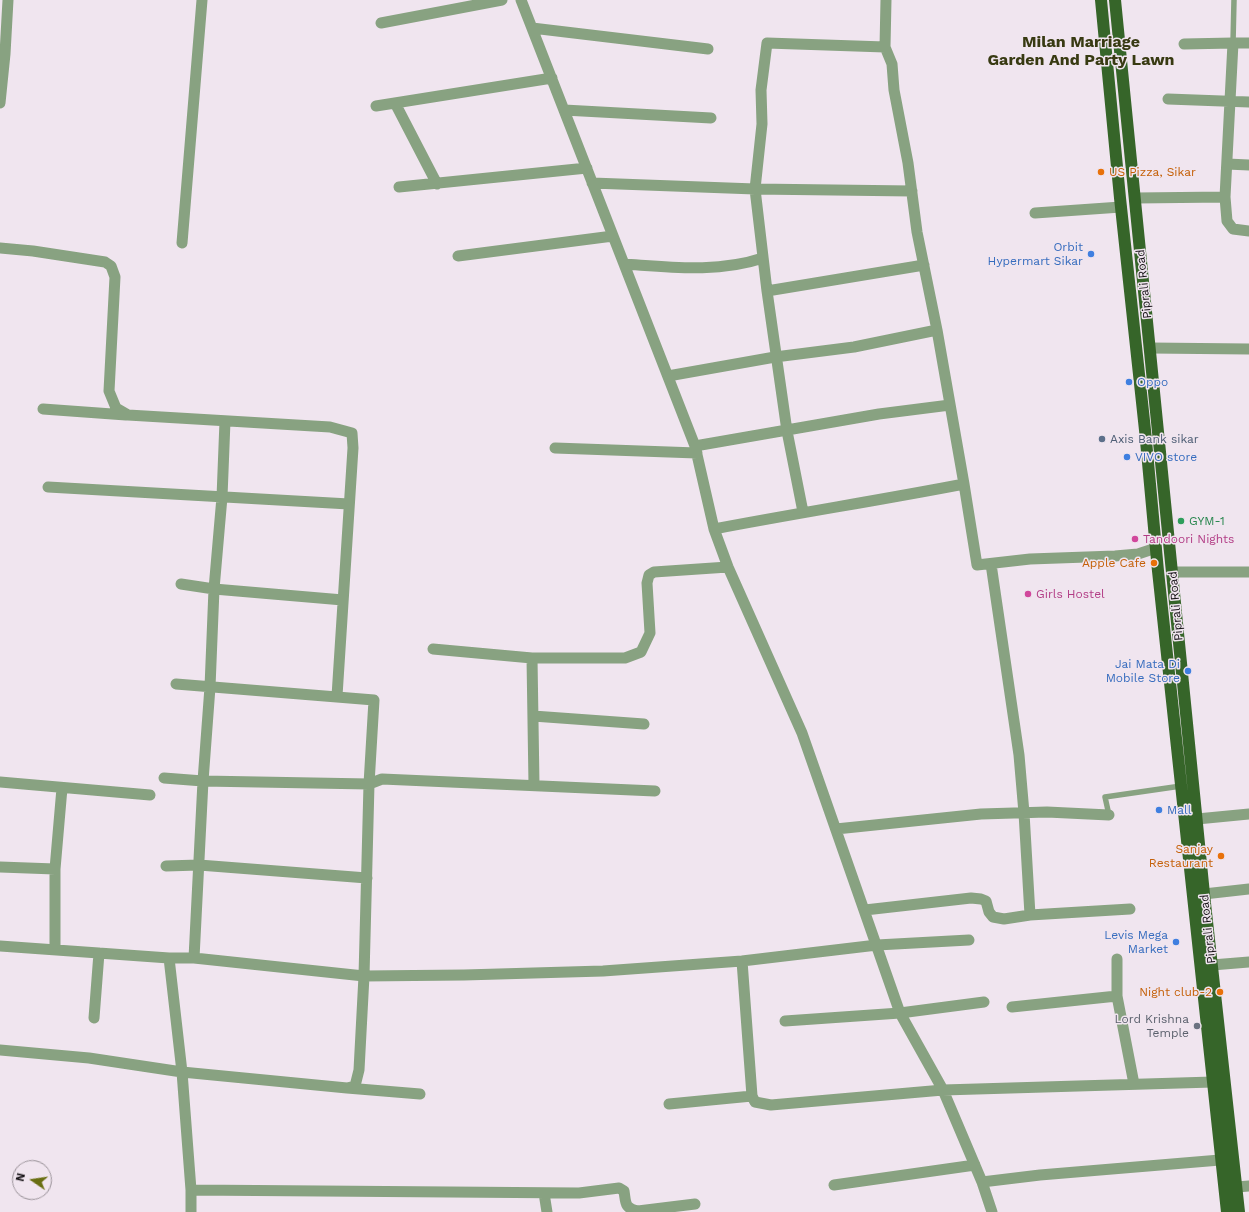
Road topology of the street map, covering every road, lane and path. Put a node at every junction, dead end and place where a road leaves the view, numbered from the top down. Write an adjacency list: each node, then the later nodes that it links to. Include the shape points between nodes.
1 (8, 0): 16 (street)
2 (202, 0): 40 (street)
3 (502, 0): 9 (street)
4 (521, 0): 10 (street)
5 (886, 0): 14 (street)
6 (1101, 0): 36 (main road)
7 (1115, 0): 35 (main road, Piprali Road)
8 (1234, 0): 11 (lane)
9 (381, 23)
10 (532, 28): 15 (street); 17 (street)
11 (1233, 42): 12 (street); 13 (street); 19 (street)
12 (1249, 43)
13 (1184, 44)
14 (885, 47): 32 (street, via 767,43 761,90 762,124); 33 (street, via 892,64 894,90)
15 (708, 49)
16 (2, 54): 21 (street)
17 (552, 78): 22 (street); 24 (street)
18 (1168, 99): 19 (street)
19 (1230, 102): 20 (street); 26 (street)
20 (1249, 102)
21 (0, 103)
22 (395, 103): 23 (street); 30 (street)
23 (376, 106)
24 (564, 110): 25 (street); 28 (street)
25 (711, 118)
26 (1227, 164): 27 (street); 34 (street)
27 (1249, 165)
28 (587, 168): 29 (street); 30 (street)
29 (592, 183): 32 (street); 39 (street)
30 (436, 184): 31 (street)
31 (399, 187)
32 (755, 189): 33 (street); 43 (street)
33 (912, 191): 45 (street)
34 (1225, 197): 35 (street); 38 (street, via 1227,221 1233,229)
35 (1136, 198): 48 (main road, Piprali Road)
36 (1121, 207): 37 (street); 65 (main road)
37 (1035, 213)
38 (1249, 231)
39 (613, 236): 42 (street); 44 (street)
40 (182, 243)
41 (0, 248): 54 (street, via 105,262 110,266 115,277 109,391 116,408)
42 (458, 256)
43 (763, 258): 44 (street, via 748,263 712,268); 46 (street)
44 (624, 264): 51 (street)
45 (924, 265): 46 (street); 47 (street)
46 (767, 291): 50 (street)
47 (936, 330): 50 (street, via 854,347); 52 (street)
48 (1150, 348): 49 (street); 68 (main road, Piprali Road)
49 (1249, 349)
50 (776, 357): 51 (street); 56 (street)
51 (668, 376): 58 (street)
52 (950, 405): 56 (street, via 879,414); 59 (street)
53 (43, 409): 54 (street)
54 (128, 415): 55 (street)
55 (225, 421): 61 (street); 62 (street, via 330,427 352,433)
56 (787, 431): 58 (street); 63 (street)
57 (555, 448): 58 (street)
58 (696, 449): 64 (street)
59 (964, 484): 63 (street); 66 (street, via 977,565)
60 (48, 487): 61 (street)
61 (222, 497): 62 (street); 71 (street)
62 (349, 504): 72 (street)
63 (803, 512): 64 (street)
64 (714, 529): 67 (street)
65 (1156, 548): 66 (street, via 1138,554 1030,559); 85 (main road)
66 (992, 564): 89 (street)
67 (728, 568): 74 (street, via 654,572 649,575 647,583 650,633 641,652 625,658); 93 (street, via 802,733)
68 (1173, 572): 69 (street); 92 (main road, Piprali Road)
69 (1249, 572)
70 (181, 584): 71 (street)
71 (214, 589): 72 (street); 76 (street)
72 (343, 600): 77 (street)
73 (432, 649): 74 (street)
74 (532, 658): 78 (street)
75 (176, 684): 76 (street)
76 (210, 687): 77 (street); 81 (street)
77 (337, 696): 83 (street, via 374,700)
78 (533, 716): 79 (street); 84 (street)
79 (644, 724)
80 (164, 778): 81 (street)
81 (203, 781): 83 (street); 94 (street)
82 (0, 782): 86 (street)
83 (369, 784): 84 (street, via 382,778); 98 (street)
84 (534, 785): 87 (street)
85 (1180, 786): 91 (lane, via 1105,797); 124 (main road)
86 (62, 788): 88 (street); 97 (street)
87 (655, 791)
88 (150, 795)
89 (1024, 813): 91 (street); 93 (street, via 981,814); 103 (street)
90 (1249, 814): 92 (street)
91 (1109, 815)
92 (1197, 819): 100 (main road, Piprali Road)
93 (836, 829): 102 (street)
94 (199, 865): 95 (street); 98 (street); 110 (street)
95 (166, 866)
96 (0, 867): 97 (street)
97 (55, 869): 107 (street)
98 (367, 878): 115 (street)
99 (1249, 889): 100 (street)
100 (1204, 894): 114 (main road, Piprali Road)
101 (1130, 909): 103 (street)
102 (865, 910): 103 (street, via 981,898 986,901 989,912 994,917 1004,919); 105 (street)
103 (1030, 915)
104 (969, 940): 105 (street)
105 (877, 945): 112 (street); 119 (street)
106 (0, 946): 107 (street)
107 (55, 950): 108 (street)
108 (100, 953): 109 (street); 120 (street)
109 (170, 958): 110 (street); 123 (street)
110 (194, 958): 115 (street)
111 (1117, 959): 116 (street)
112 (742, 960): 115 (street, via 602,971); 129 (street)
113 (1249, 962): 114 (street)
114 (1212, 965): 135 (main road, Piprali Road)
115 (364, 976): 126 (street, via 359,1070 355,1086)
116 (1117, 996): 118 (street); 125 (street)
117 (984, 1002): 119 (street)
118 (1012, 1007)
119 (900, 1013): 121 (street); 127 (street)
120 (94, 1018)
121 (785, 1021)
122 (0, 1050): 123 (street, via 89,1058)
123 (182, 1072): 126 (street); 136 (street)
124 (1213, 1082): 125 (street); 131 (main road)
125 (1134, 1084): 127 (street)
126 (347, 1088): 128 (street)
127 (943, 1090): 129 (street, via 771,1106 755,1102); 132 (street)
128 (420, 1094)
129 (752, 1096): 130 (street)
130 (669, 1104)
131 (1220, 1160): 133 (street); 143 (main road)
132 (975, 1165): 133 (street); 134 (street)
133 (982, 1182): 142 (street)
134 (834, 1185)
135 (1243, 1187): 144 (main road, Piprali Road)
136 (191, 1190): 137 (street); 140 (street)
137 (544, 1193): 139 (street, via 579,1193 618,1188 624,1191); 141 (street)
138 (695, 1204): 139 (street)
139 (630, 1211)
140 (191, 1212)
141 (546, 1212)
142 (992, 1212)
143 (1226, 1212)
144 (1239, 1212)

